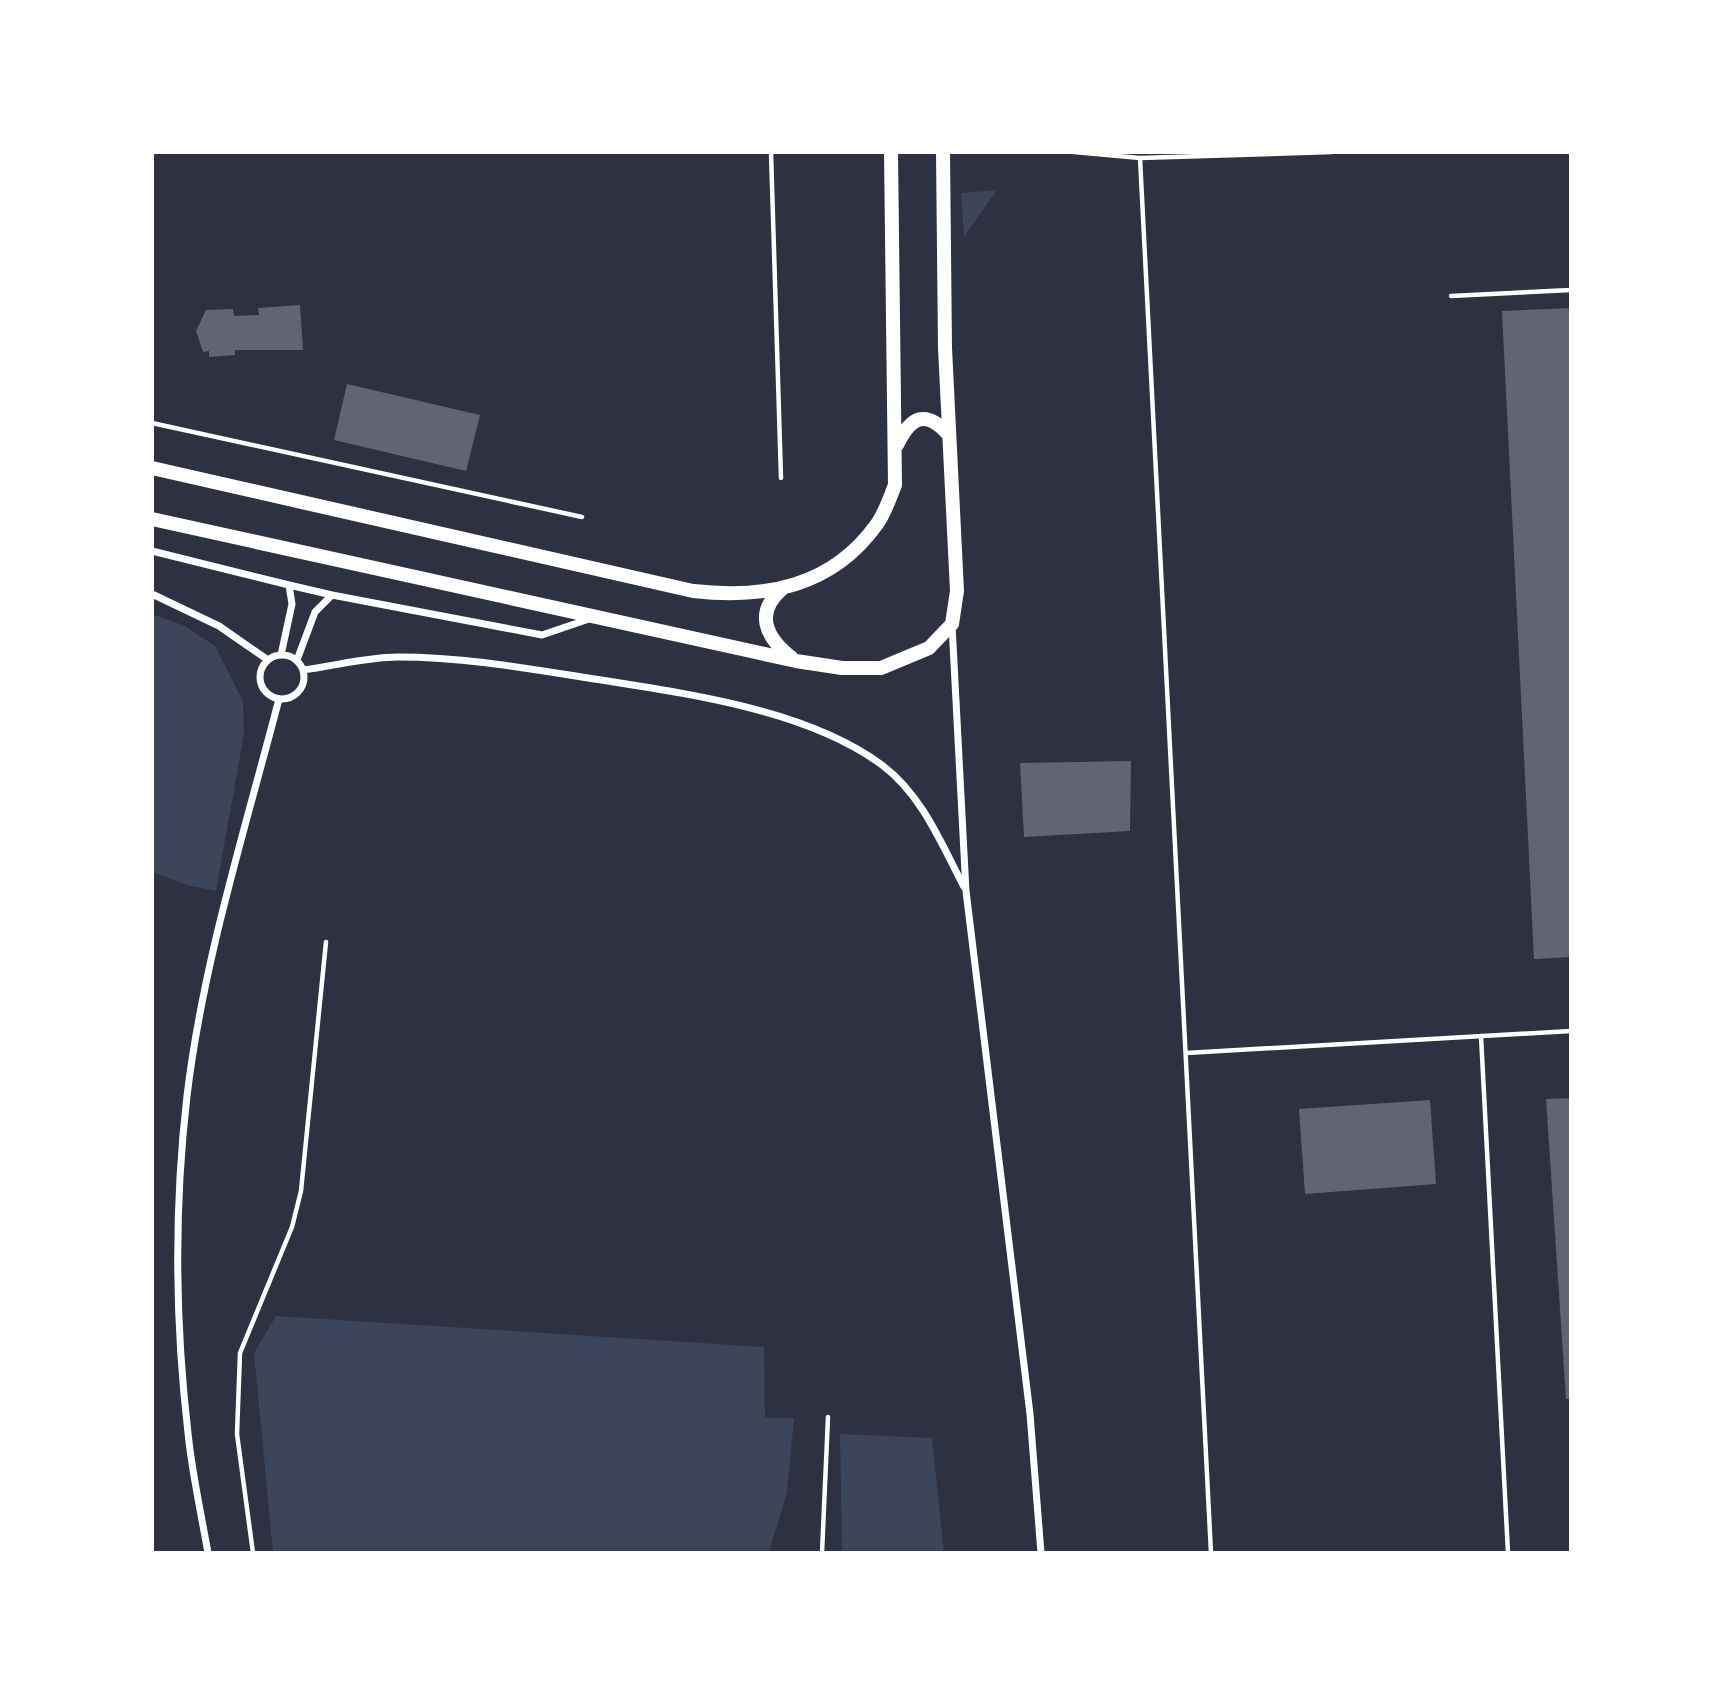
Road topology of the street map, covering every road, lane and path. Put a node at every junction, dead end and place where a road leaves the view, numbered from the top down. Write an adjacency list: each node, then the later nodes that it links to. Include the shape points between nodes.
1 (771, 152): 13 (lane)
2 (891, 152): 11 (main road)
3 (943, 152): 10 (main road)
4 (1074, 152): 6 (lane)
5 (1332, 152): 6 (lane)
6 (1140, 158): 33 (lane)
7 (1571, 290): 8 (lane)
8 (1451, 296)
9 (152, 423): 14 (lane)
10 (950, 435): 11 (main road, via 926,418 905,428); 22 (main road, via 957,591)
11 (896, 447): 18 (main road, via 895,485 879,522 854,552 815,579)
12 (152, 468): 18 (main road, via 693,591 727,594)
13 (781, 478)
14 (582, 517)
15 (152, 519): 21 (main road)
16 (152, 551): 17 (street)
17 (289, 585): 20 (street); 23 (street, via 292,604)
18 (782, 589): 26 (main road, via 766,608 764,622 780,649)
19 (152, 594): 24 (street, via 219,626)
20 (332, 595): 21 (street, via 542,635); 25 (street, via 315,612)
21 (595, 617): 26 (main road)
22 (952, 624): 26 (main road, via 929,648 881,668); 29 (street)
23 (281, 655): 24 (street); 25 (street)
24 (268, 660): 28 (street, via 261,672 262,687)
25 (297, 660): 27 (street)
26 (796, 661)
27 (303, 670): 28 (street, via 299,691); 29 (street, via 395,657 480,661 642,687 775,715 834,735 883,766 919,802)
28 (279, 699): 35 (street, via 203,1001 187,1094 179,1182 179,1338 188,1436)
29 (966, 891): 38 (street, via 1030,1414)
30 (326, 942): 36 (lane, via 301,1191 292,1227 240,1353 237,1434)
31 (1571, 1031): 32 (lane)
32 (1481, 1036): 33 (lane); 40 (lane)
33 (1186, 1053): 39 (lane)
34 (828, 1417): 37 (lane)
35 (208, 1553)
36 (253, 1553)
37 (821, 1553)
38 (1041, 1553)
39 (1211, 1553)
40 (1507, 1553)

